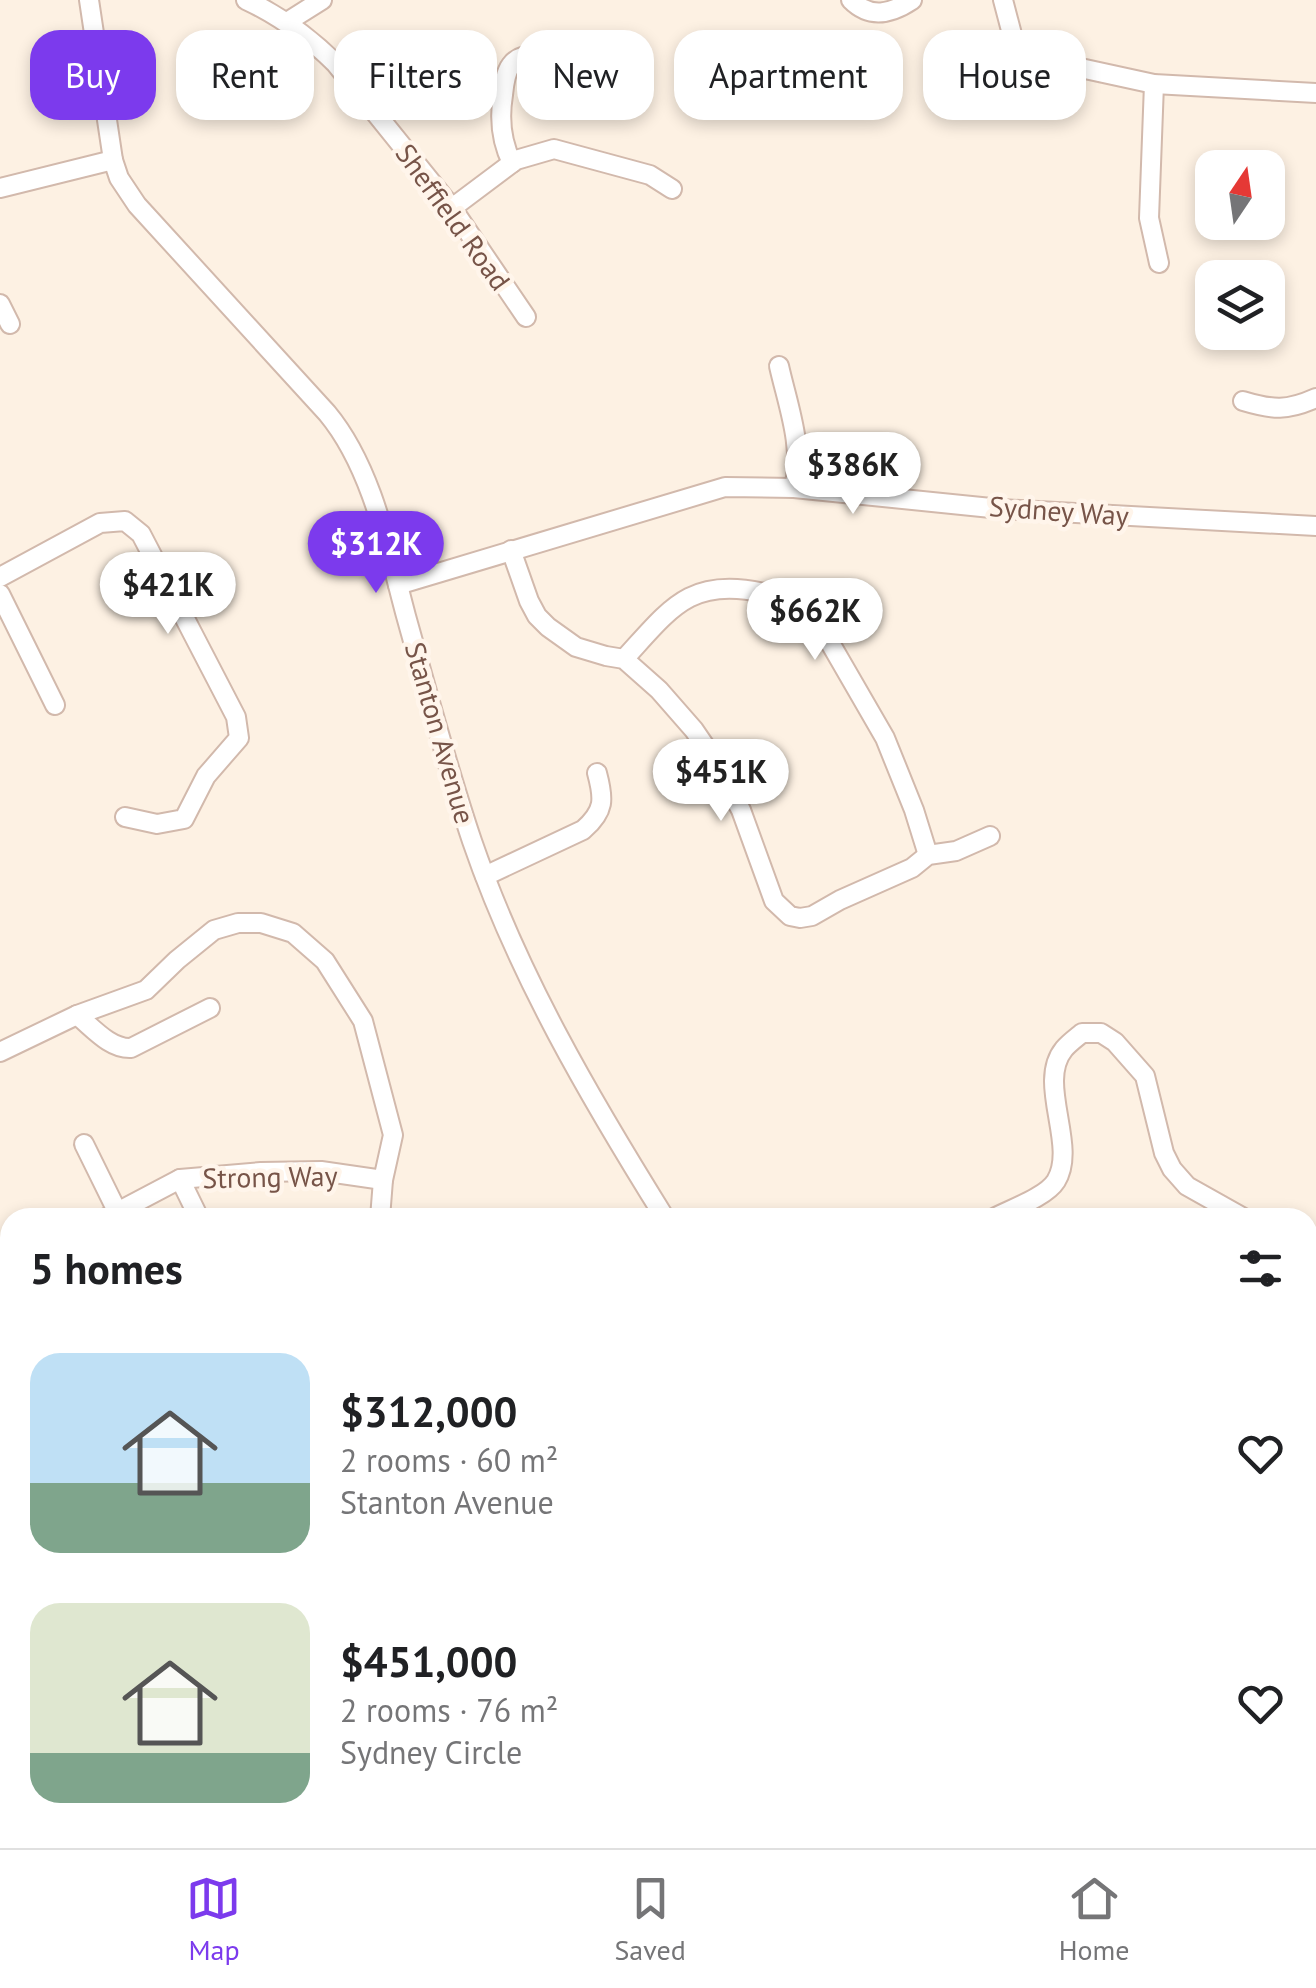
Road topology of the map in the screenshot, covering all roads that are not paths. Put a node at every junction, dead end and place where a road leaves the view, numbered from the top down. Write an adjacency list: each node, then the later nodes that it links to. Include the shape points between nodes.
1 (90, 0): 11 (street, Stanton Avenue)
2 (246, 0): 7 (street, Sheffield Road)
3 (322, 0): 7 (street)
4 (851, 0): 5 (street, via 882,13)
5 (912, 0)
6 (1004, 0): 9 (street, via 1013,38 1030,57)
7 (287, 22): 15 (street, Sheffield Road, via 336,64)
8 (517, 59): 12 (street, via 506,75 501,104)
9 (1154, 84): 10 (street); 16 (street, via 1149,218)
10 (1316, 92)
11 (113, 160): 13 (street); 27 (street, Stanton Avenue, via 137,205 346,437)
12 (512, 163): 14 (street, via 554,148 650,175); 15 (street)
13 (0, 188)
14 (672, 190)
15 (452, 208): 18 (street, Sheffield Road)
16 (1159, 263)
17 (0, 304): 19 (street)
18 (526, 317)
19 (10, 324)
20 (779, 366): 23 (street, via 798,450)
21 (1316, 398): 22 (street, via 1286,409)
22 (1242, 401)
23 (794, 488): 24 (street, Sydney Way, via 1001,509); 25 (street, Sydney Way, via 724,487)
24 (1316, 526)
25 (512, 550): 27 (street, Sydney Way); 29 (street, via 529,601 548,627 576,646)
26 (0, 577): 32 (street, via 100,523 125,521 141,534 236,718 239,738 206,776 184,819 157,824)
27 (398, 585): 35 (street, Stanton Avenue)
28 (0, 594): 30 (street)
29 (624, 659): 34 (street, via 709,752 740,810 774,900 790,916 812,916); 34 (street, via 671,609 698,592 728,587 800,604 818,622 886,738)
30 (55, 705)
31 (597, 773): 35 (street, via 602,802 584,830)
32 (124, 817)
33 (990, 836): 34 (street, via 956,852)
34 (928, 854)
35 (485, 876): 46 (street, Stanton Avenue, via 560,1042)
36 (210, 1008): 37 (street, via 124,1049)
37 (77, 1016): 38 (street); 41 (street, via 146,990 214,930 261,923 293,933 325,961 362,1021 394,1135)
38 (0, 1052)
39 (84, 1144): 42 (street)
40 (180, 1179): 41 (street, Strong Way, via 321,1171); 43 (street, Strong Way); 44 (street)
41 (383, 1180): 45 (street)
42 (110, 1208)
43 (124, 1208)
44 (194, 1208)
45 (381, 1208)
46 (659, 1208)
47 (1014, 1208): 48 (street, via 1056,1182 1063,1158 1056,1063 1082,1033 1116,1042 1145,1076 1172,1170)
48 (1226, 1208)

